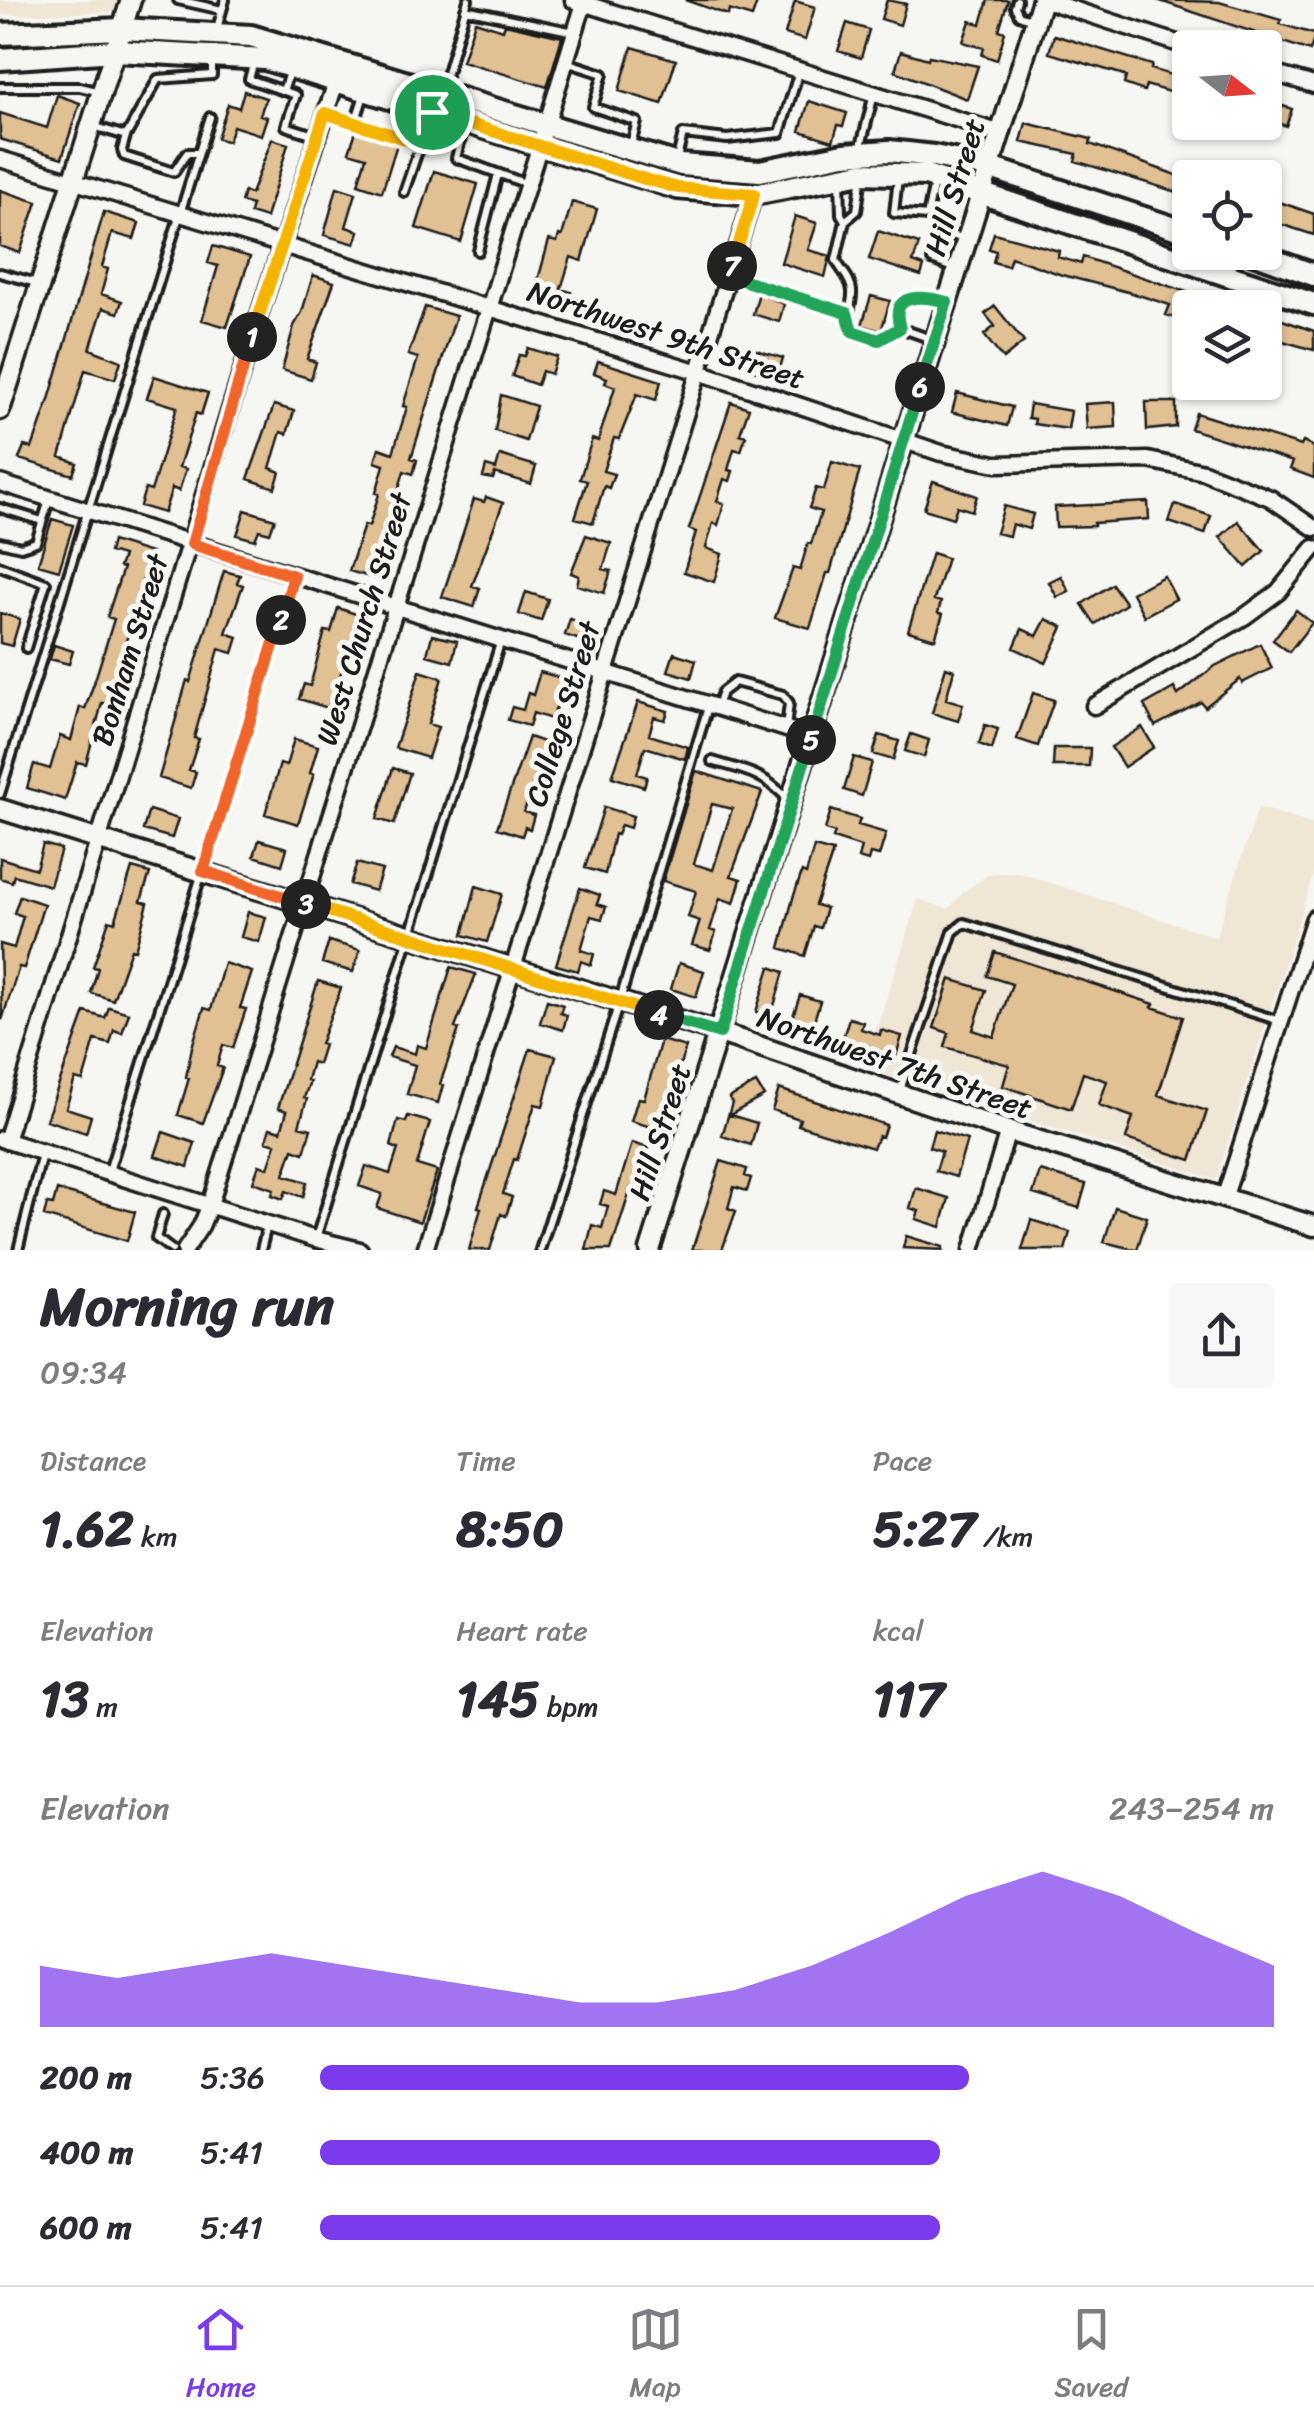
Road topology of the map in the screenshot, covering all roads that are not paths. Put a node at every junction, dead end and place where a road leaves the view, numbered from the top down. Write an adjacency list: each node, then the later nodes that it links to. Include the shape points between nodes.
1 (131, 0): 11 (street)
2 (178, 0): 9 (lane)
3 (225, 0): 9 (lane)
4 (468, 0): 8 (lane)
5 (1016, 0): 10 (lane, via 1019,15)
6 (1044, 0): 10 (street, Hill Street); 15 (street)
7 (581, 1): 12 (street, West Church Street); 22 (street)
8 (465, 9): 12 (lane); 31 (lane)
9 (222, 10): 14 (lane)
10 (1036, 21): 37 (street, Hill Street)
11 (122, 28): 13 (main road); 14 (main road); 16 (street)
12 (575, 32): 20 (street, West Church Street)
13 (0, 34)
14 (215, 34): 23 (main road, via 250,36)
15 (1172, 42)
16 (115, 51): 17 (main road); 19 (main road); 29 (street)
17 (213, 55): 18 (main road); 39 (lane, via 212,75 158,79)
18 (255, 58): 21 (main road); 27 (lane, via 249,79)
19 (0, 59)
20 (566, 62): 38 (street, West Church Street); 42 (lane, via 602,74 593,106 637,122)
21 (291, 68): 23 (main road); 27 (lane)
22 (799, 70): 30 (street); 46 (lane, via 780,133 727,139 683,134)
23 (339, 72): 28 (main road); 31 (main road); 32 (street, Bonham Street)
24 (1282, 76): 25 (street)
25 (1314, 85)
26 (0, 88): 29 (lane)
27 (283, 91): 40 (lane, via 296,96 286,126)
28 (365, 91): 31 (main road); 35 (lane)
29 (102, 92): 36 (street)
30 (875, 93): 37 (street); 45 (lane, via 862,132)
31 (437, 102): 34 (main road); 38 (main road); 41 (lane)
32 (325, 113): 35 (lane); 40 (street, Bonham Street)
33 (210, 117): 43 (lane)
34 (466, 122): 38 (main road); 49 (lane, via 456,158)
35 (354, 123): 41 (lane)
36 (92, 126): 39 (lane); 52 (street)
37 (1001, 133): 47 (street, Hill Street)
38 (544, 135): 42 (main road); 53 (street, West Church Street); 56 (main road, via 678,188)
39 (126, 136): 43 (lane, via 124,156 174,172 188,153)
40 (318, 136): 63 (street, Bonham Street)
41 (420, 144): 54 (lane)
42 (630, 150): 46 (main road)
43 (198, 154): 57 (lane)
44 (0, 159): 52 (street, Northwest 9th Street)
45 (861, 163): 46 (main road, via 760,171); 47 (main road, via 890,150); 48 (main road); 50 (main road); 59 (lane, via 858,211)
46 (676, 164)
47 (988, 168): 55 (street, Hill Street); 60 (main road)
48 (899, 172): 51 (main road); 58 (lane, via 894,213)
49 (498, 174): 53 (lane); 64 (lane)
50 (840, 178): 56 (main road); 59 (lane)
51 (935, 178): 55 (main road); 58 (lane)
52 (75, 181): 57 (street, Northwest 9th Street); 70 (street)
53 (528, 184): 73 (street, West Church Street)
54 (404, 192)
55 (981, 192): 62 (street, Hill Street); 72 (main road)
56 (754, 194): 69 (street, College Street)
57 (178, 213): 63 (street, Northwest 9th Street); 83 (lane)
58 (927, 216): 61 (lane)
59 (845, 221): 74 (lane, via 836,260 852,292)
60 (1172, 226)
61 (938, 231): 62 (lane); 66 (lane, via 932,260)
62 (967, 239): 66 (street, Hill Street)
63 (282, 245): 73 (street, Northwest 9th Street); 87 (street, Bonham Street)
64 (478, 250)
65 (1282, 263): 68 (main road)
66 (958, 270): 71 (street, Hill Street)
67 (0, 273): 70 (lane)
68 (1314, 275)
69 (729, 276): 74 (lane); 77 (street, College Street)
70 (41, 284): 78 (street)
71 (947, 302): 75 (lane, via 910,298 898,317); 76 (street, Hill Street)
72 (1314, 304)
73 (490, 308): 77 (street, Northwest 9th Street); 91 (street, West Church Street)
74 (847, 313): 75 (lane, via 852,331 872,338)
75 (900, 328): 76 (lane)
76 (935, 340): 79 (street, Hill Street)
77 (699, 372): 79 (street, Northwest 9th Street); 94 (street, College Street)
78 (0, 410)
79 (903, 441): 85 (street, Northwest 9th Street, via 996,464 1148,460 1204,472 1270,498); 98 (street, Hill Street)
80 (0, 483): 81 (street)
81 (49, 499): 83 (street); 84 (lane)
82 (0, 508): 84 (lane)
83 (88, 511): 87 (street); 100 (lane)
84 (42, 521): 86 (lane, via 30,546)
85 (1314, 528)
86 (0, 542)
87 (192, 544): 90 (street); 103 (street, Bonham Street)
88 (1314, 548): 95 (street, via 1278,592 1244,618)
89 (0, 566): 93 (lane, via 46,583)
90 (294, 576): 91 (street); 104 (lane)
91 (398, 607): 92 (street); 105 (street, West Church Street)
92 (501, 640): 94 (street); 107 (lane)
93 (26, 648)
94 (605, 672): 96 (street); 108 (street, College Street)
95 (1094, 706)
96 (712, 707): 97 (street); 97 (lane, via 734,682 783,695 790,714); 109 (lane)
97 (786, 729): 98 (street)
98 (812, 737): 101 (street, Hill Street)
99 (712, 761): 101 (lane, via 769,780)
100 (0, 794)
101 (791, 803): 111 (street, Hill Street)
102 (0, 809): 103 (street, Northwest 7th Street)
103 (100, 838): 104 (street, Northwest 7th Street); 114 (street, Bonham Street)
104 (203, 871): 105 (street, Northwest 7th Street); 116 (lane)
105 (304, 903): 107 (street, Northwest 7th Street); 118 (street, West Church Street)
106 (1314, 918): 110 (street)
107 (408, 937): 108 (street, Northwest 7th Street); 122 (lane)
108 (512, 970): 109 (street, Northwest 7th Street); 128 (street, College Street)
109 (619, 1003): 111 (street, Northwest 7th Street); 129 (lane)
110 (1281, 1021): 112 (lane, via 964,923 957,925 924,1010); 117 (street)
111 (720, 1033): 112 (street, Northwest 7th Street); 130 (street, Hill Street)
112 (899, 1094): 113 (street, Northwest 7th Street)
113 (1008, 1131): 117 (street, Northwest 7th Street); 131 (street)
114 (3, 1140): 115 (street)
115 (42, 1152): 116 (street); 123 (lane)
116 (109, 1173): 118 (street)
117 (1224, 1198): 121 (street, Northwest 7th Street)
118 (210, 1205): 120 (street); 125 (street, West Church Street)
119 (163, 1214): 124 (lane, via 156,1238)
120 (268, 1224): 122 (street); 126 (lane)
121 (1314, 1226)
122 (315, 1239): 127 (street)
123 (18, 1250)
124 (172, 1250)
125 (185, 1250)
126 (261, 1250)
127 (360, 1250)
128 (425, 1250)
129 (540, 1250)
130 (650, 1250)
131 (972, 1250)

